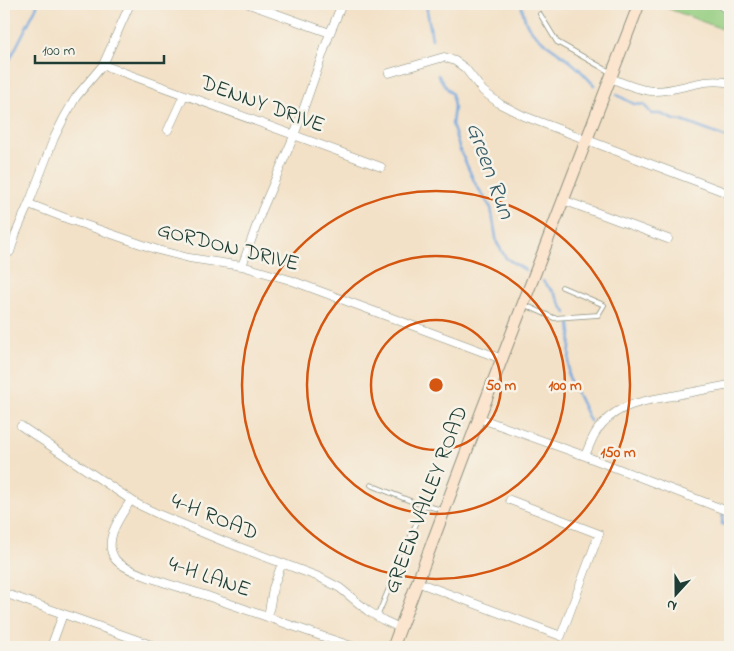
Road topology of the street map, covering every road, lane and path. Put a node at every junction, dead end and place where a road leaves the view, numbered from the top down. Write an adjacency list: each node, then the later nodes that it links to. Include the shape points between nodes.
1 (130, 4): 9 (street)
2 (249, 4): 8 (street)
3 (342, 4): 8 (street)
4 (639, 4): 11 (street, GREEN VALLEY ROAD)
5 (716, 4): 7 (lane)
6 (540, 14): 11 (lane, via 557,42)
7 (730, 14)
8 (330, 32): 15 (street)
9 (103, 66): 13 (street, DENNY DRIVE); 20 (street, via 76,97 64,118)
10 (389, 74): 16 (street, via 444,57 465,68 483,91 500,104)
11 (611, 76): 12 (street, via 629,86 651,91 713,81); 16 (street, GREEN VALLEY ROAD)
12 (730, 83)
13 (184, 95): 14 (street); 15 (street, DENNY DRIVE)
14 (168, 130)
15 (294, 136): 17 (street, DENNY DRIVE); 23 (street)
16 (587, 139): 18 (street); 19 (street, GREEN VALLEY ROAD)
17 (381, 167)
18 (730, 194)
19 (563, 200): 21 (street); 25 (street, GREEN VALLEY ROAD)
20 (28, 204): 22 (street); 23 (street, GORDON DRIVE, via 158,250)
21 (668, 239)
22 (10, 252)
23 (242, 266): 26 (street, GORDON DRIVE, via 290,280)
24 (562, 287): 25 (lane, via 604,305 598,315 554,318)
25 (523, 304): 26 (street, GREEN VALLEY ROAD)
26 (502, 359): 28 (street, GREEN VALLEY ROAD)
27 (730, 385): 30 (street, via 622,409 602,424)
28 (479, 418): 30 (street); 35 (street, GREEN VALLEY ROAD)
29 (22, 426): 32 (street, 4-H ROAD)
30 (584, 456): 36 (street)
31 (371, 485): 34 (lane)
32 (131, 500): 37 (street, 4-H ROAD, via 160,515); 41 (street, 4-H LANE, via 115,526 111,541 112,554 119,563 138,573)
33 (510, 500): 38 (street, via 600,534 561,636)
34 (424, 505): 35 (lane); 42 (lane)
35 (444, 511): 38 (street, GREEN VALLEY ROAD)
36 (730, 512)
37 (282, 563): 41 (street); 42 (street, 4-H ROAD, via 340,588)
38 (417, 582): 43 (street, GREEN VALLEY ROAD)
39 (4, 593): 40 (street)
40 (62, 614): 44 (street); 45 (street)
41 (268, 617): 46 (street, 4-H LANE)
42 (378, 617): 43 (street, 4-H ROAD)
43 (400, 628): 47 (street, GREEN VALLEY ROAD)
44 (51, 647)
45 (157, 647)
46 (354, 647)
47 (393, 647)

